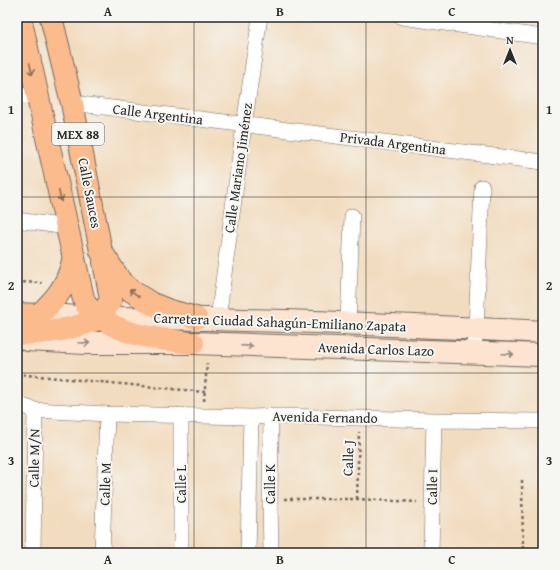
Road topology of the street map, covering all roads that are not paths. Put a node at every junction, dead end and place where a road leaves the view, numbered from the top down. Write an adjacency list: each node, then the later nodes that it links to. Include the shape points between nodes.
1 (20, 17): 7 (main road, Calle Sauces / MEX 88, one-way to 7)
2 (51, 17): 8 (main road, Calle Sauces / MEX 88)
3 (260, 17): 9 (street, Calle Mariano Jiménez)
4 (402, 17): 5 (street)
5 (488, 23): 6 (street)
6 (543, 37)
7 (27, 96): 14 (main road, Calle Sauces / MEX 88, one-way to 14)
8 (72, 103): 9 (street, Calle Argentina); 15 (main road, Calle Sauces / MEX 88)
9 (244, 125): 10 (street, Privada Argentina); 21 (street, Calle Mariano Jiménez)
10 (543, 162)
11 (482, 187): 23 (street)
12 (352, 216): 22 (street)
13 (17, 220): 14 (street)
14 (67, 227): 16 (main road, Calle Sauces / MEX 88)
15 (101, 252): 19 (main road, via 111,299); 20 (main road, Calle Sauces, one-way to 15, via 166,310 130,290)
16 (74, 256): 18 (main road, Calle Sauces / MEX 88, via 72,269 65,284); 19 (main road, via 85,304)
17 (17, 314): 18 (main road, Carretera Ciudad Sahagún-Emiliano Zapata)
18 (39, 315): 19 (main road, Carretera Ciudad Sahagún-Emiliano Zapata)
19 (101, 318): 20 (main road, Carretera Ciudad Sahagún-Emiliano Zapata); 25 (main road, via 64,330); 27 (main road, via 118,328 139,335)
20 (196, 318): 21 (main road, Carretera Ciudad Sahagún-Emiliano Zapata)
21 (218, 319): 22 (main road, Carretera Ciudad Sahagún-Emiliano Zapata)
22 (348, 323): 23 (main road, Carretera Ciudad Sahagún-Emiliano Zapata)
23 (476, 329): 24 (main road, Carretera Ciudad Sahagún-Emiliano Zapata); 28 (street)
24 (543, 332)
25 (17, 334)
26 (17, 340): 27 (main road, Carretera Ciudad Sahagún-Emiliano Zapata, one-way to 27)
27 (203, 349): 28 (main road, Avenida Carlos Lazo, one-way to 28)
28 (473, 353): 29 (main road, Avenida Carlos Lazo, one-way to 29)
29 (543, 356)
30 (17, 404): 31 (street, Avenida Fernando)
31 (35, 410): 32 (street, Avenida Fernando); 38 (street, Calle M/N)
32 (107, 414): 33 (street, Avenida Fernando); 39 (street, Calle M)
33 (181, 415): 35 (street, Avenida Fernando); 40 (street, Calle L)
34 (271, 416): 35 (street, Avenida Fernando); 36 (street, Avenida Fernando); 42 (street, Calle K)
35 (250, 417): 41 (street)
36 (434, 420): 37 (street, Avenida Fernando); 43 (street, Calle I)
37 (543, 421)
38 (33, 553)
39 (102, 553)
40 (181, 553)
41 (248, 553)
42 (272, 553)
43 (431, 553)

